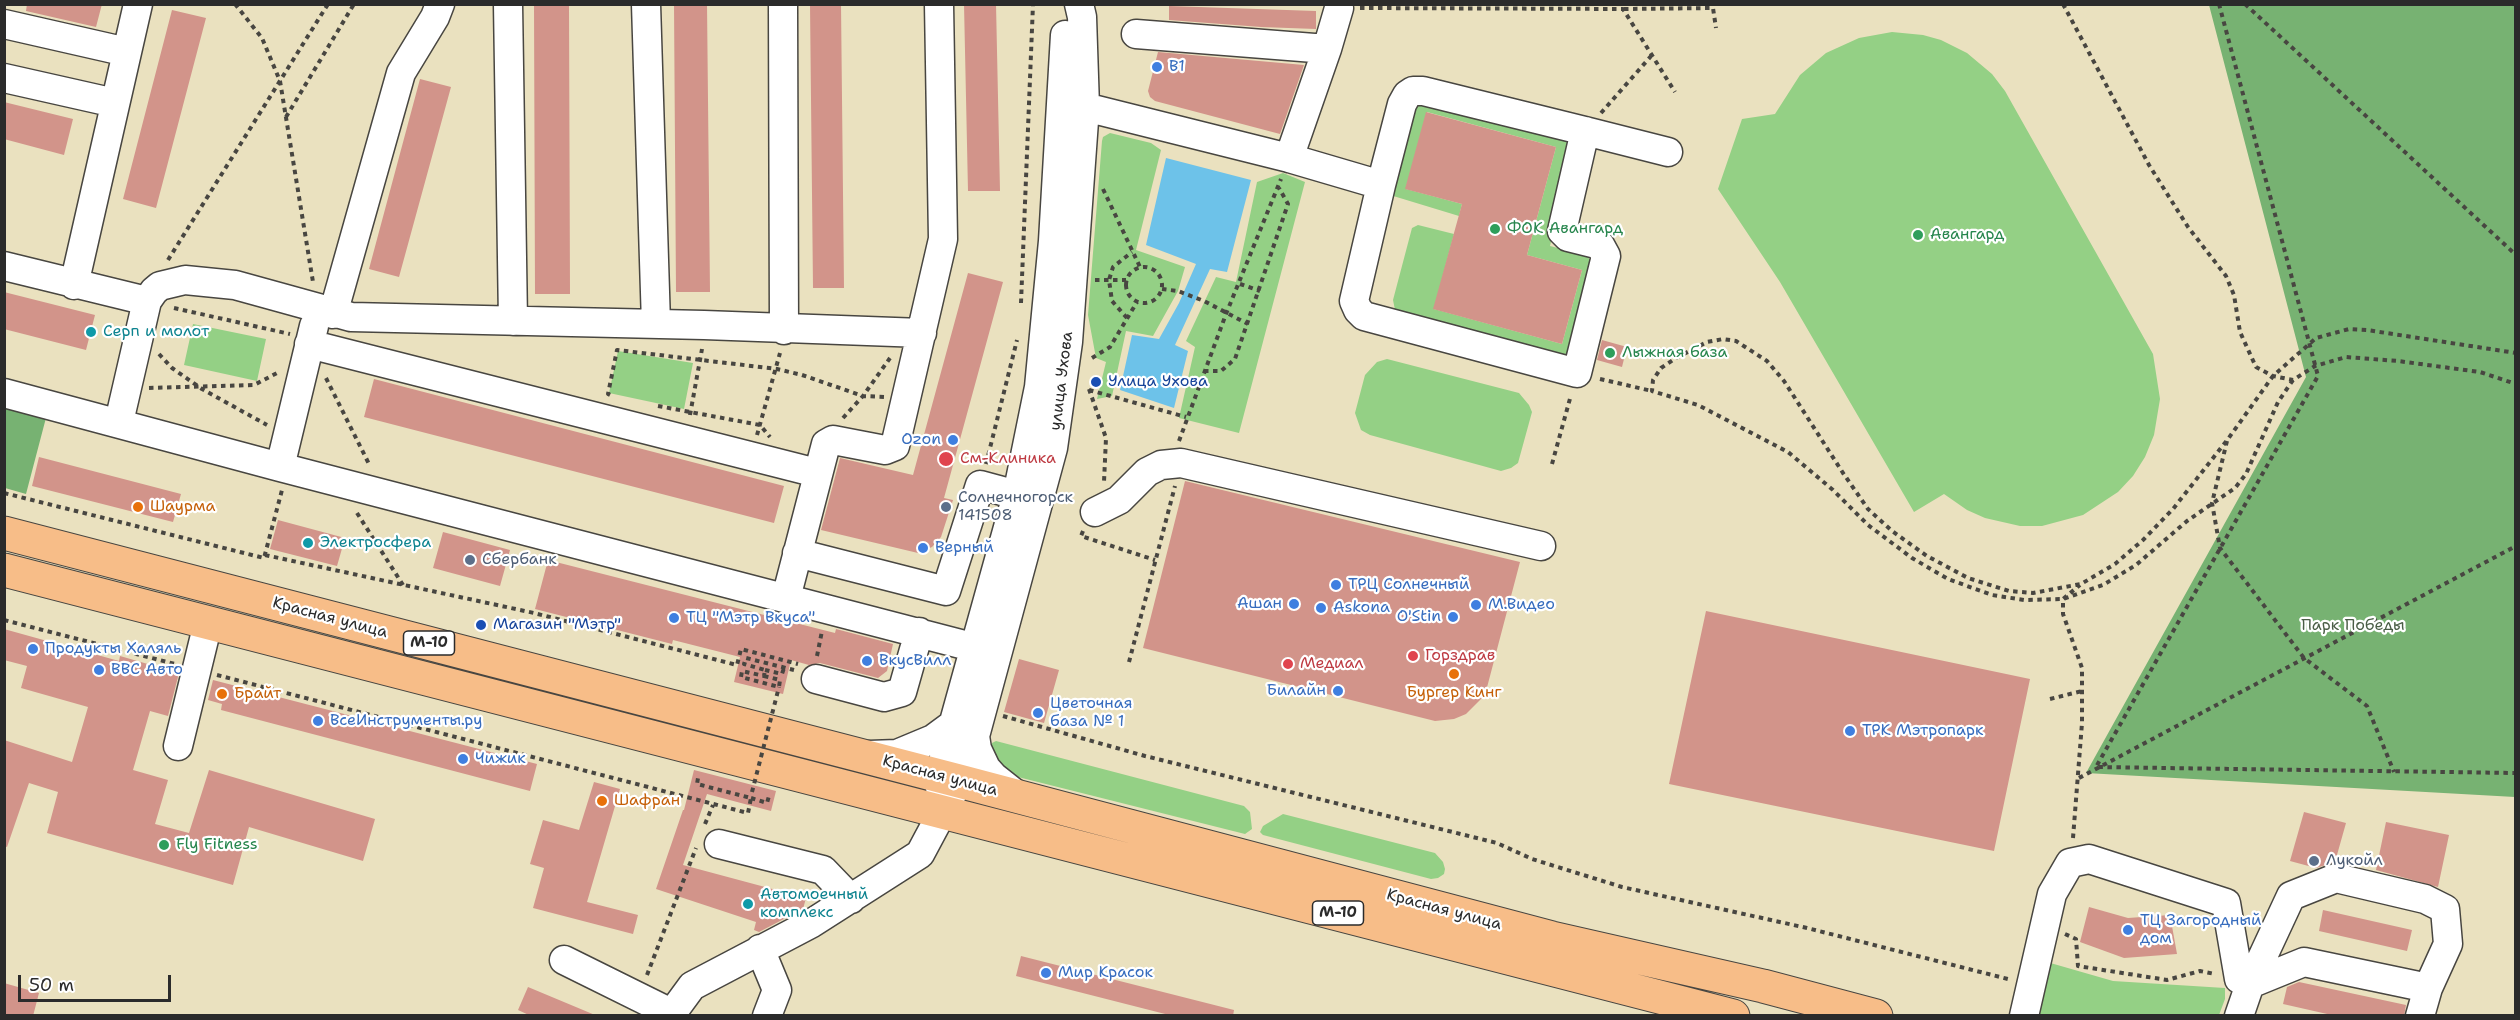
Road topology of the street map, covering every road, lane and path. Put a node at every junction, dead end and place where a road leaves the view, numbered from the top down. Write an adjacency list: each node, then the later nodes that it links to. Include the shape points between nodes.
1 (138, 4): 24 (street)
2 (235, 4): 27 (path, via 262,38)
3 (328, 4): 27 (path)
4 (354, 4): 31 (path)
5 (440, 4): 52 (street, via 401,73)
6 (508, 4): 55 (street)
7 (646, 4): 56 (street)
8 (783, 4): 58 (street)
9 (939, 4): 60 (street, via 943,239)
10 (1033, 4): 51 (path)
11 (1069, 4): 97 (street, улица Ухова, via 1046,342)
12 (1079, 4): 30 (street, улица Ухова)
13 (2063, 4): 71 (path, via 2149,165 2188,227 2226,276 2250,357 2256,366)
14 (2218, 4): 61 (path)
15 (2245, 4): 39 (path)
16 (1539, 6): 18 (path); 19 (path)
17 (1713, 6): 19 (path); 21 (path)
18 (1339, 8): 23 (street)
19 (1623, 9): 25 (path)
20 (4, 24): 24 (street)
21 (1716, 28)
22 (1136, 34): 23 (street)
23 (1327, 49): 34 (street)
24 (127, 52): 29 (street)
25 (1652, 55): 28 (path); 32 (path)
26 (4, 78): 29 (street)
27 (280, 81): 31 (path); 50 (path, via 162,269)
28 (1675, 92)
29 (115, 103): 46 (street)
30 (1085, 107): 34 (street); 126 (street, улица Ухова, via 1068,342 1053,448)
31 (285, 117): 52 (path)
32 (1585, 131): 33 (street); 36 (street, via 1413,91 1402,104); 70 (street, via 1562,231 1568,237 1600,245 1606,256)
33 (1668, 152)
34 (1289, 158): 36 (street); 37 (path)
35 (1101, 183): 38 (path)
36 (1381, 185): 70 (street, via 1354,301 1364,316)
37 (1278, 187): 45 (path); 48 (path, via 1288,204)
38 (1132, 252): 41 (path); 43 (path, via 1113,267)
39 (2516, 255)
40 (4, 266): 46 (street)
41 (1140, 267): 44 (path, via 1130,272); 47 (path, via 1158,273)
42 (1088, 280): 43 (path)
43 (1109, 280): 44 (path); 54 (path, via 1112,301)
44 (1126, 280): 49 (path, via 1129,296)
45 (1240, 284): 48 (path); 53 (path)
46 (74, 285): 50 (street)
47 (1162, 289): 49 (path, via 1153,302); 53 (path, via 1204,301)
48 (1260, 291): 57 (path)
49 (1137, 302): 54 (path)
50 (150, 305): 52 (street, via 184,280 235,285); 62 (path); 74 (path, via 162,358); 81 (street)
51 (1020, 308)
52 (325, 312): 55 (street, via 351,317); 62 (street)
53 (1226, 314): 57 (path); 69 (path)
54 (1127, 318): 64 (path, via 1110,347)
55 (513, 321): 56 (street)
56 (656, 324): 58 (street)
57 (1248, 324): 69 (path, via 1235,359 1221,371)
58 (784, 330): 60 (street)
59 (1020, 331): 95 (path)
60 (915, 333): 78 (path); 79 (street)
61 (2309, 342): 63 (path, via 2349,329); 67 (path); 71 (path)
62 (309, 346): 74 (path, via 262,383); 85 (street); 86 (street); 93 (path)
63 (2516, 352)
64 (1092, 358)
65 (778, 360): 68 (path)
66 (701, 362): 68 (path); 77 (path, via 617,350 608,394); 85 (path)
67 (2315, 366): 72 (path); 73 (path, via 2346,357 2398,361 2480,372); 103 (path, via 2318,376)
68 (777, 369): 78 (path); 84 (path)
69 (1204, 371): 82 (path)
70 (1577, 373): 75 (path); 90 (path)
71 (2273, 376): 72 (path); 87 (path)
72 (2292, 380): 98 (path, via 2246,474 2235,488)
73 (2516, 384)
74 (198, 386): 81 (path, via 160,386); 86 (path)
75 (1652, 391): 107 (path, via 1653,380 1661,368 1676,357 1707,342 1736,341 1767,361 1784,381 1868,509 1927,556 1968,578 2009,591 2033,593); 110 (path, via 1698,405 1788,452 1868,525 1948,579 2024,600)
76 (4, 393): 81 (street)
77 (618, 396)
78 (863, 396): 79 (path); 83 (path)
79 (905, 398): 92 (street, via 895,446 885,450 833,440)
80 (649, 404): 85 (path)
81 (123, 409): 91 (street)
82 (1186, 417): 89 (path, via 1178,446); 99 (path, via 1089,389 1106,438)
83 (842, 420)
84 (760, 425): 85 (path); 88 (path); 92 (path)
85 (689, 426): 88 (street)
86 (287, 438): 91 (street)
87 (2228, 439): 98 (path); 107 (path, via 2144,540 2115,564)
88 (751, 456): 92 (street)
89 (1181, 463): 99 (street, via 1161,465 1147,472 1119,500); 101 (street); 117 (path)
90 (1552, 464)
91 (283, 468): 94 (street); 105 (path)
92 (808, 470): 104 (street)
93 (374, 474)
94 (338, 482): 108 (path); 109 (street)
95 (980, 485): 97 (street); 104 (street, via 946,591)
96 (4, 493): 105 (path, via 264,558)
97 (1017, 495): 115 (street, улица Ухова)
98 (2212, 503): 103 (path); 110 (path, via 2136,564 2103,585)
99 (1099, 511)
100 (4, 534): 128 (highway, Красная улица / М-10)
101 (1541, 546)
102 (2516, 546): 116 (path)
103 (2220, 548): 116 (path); 129 (path)
104 (797, 553): 109 (street)
105 (265, 555): 108 (path)
106 (4, 570): 112 (highway, Красная улица / М-10)
107 (2081, 584): 110 (path)
108 (403, 586): 118 (path, via 534,613 737,665 741,649)
109 (786, 598): 114 (street)
110 (2063, 599): 123 (path, via 2063,614 2082,668)
111 (4, 620): 119 (path)
112 (208, 623): 119 (street); 138 (highway, Красная улица / М-10)
113 (823, 627): 118 (path)
114 (919, 632): 115 (street); 118 (street, via 902,692 884,697)
115 (976, 648): 126 (street, улица Ухова)
116 (2304, 658): 129 (path); 130 (path, via 2367,706)
117 (1129, 662)
118 (813, 667)
119 (198, 670): 127 (street); 137 (path)
120 (765, 670): 120 (path, via 744,664 746,658 786,668 782,674); 121 (path)
121 (764, 676): 122 (path, via 780,680); 122 (path, via 742,670 741,677)
122 (778, 687): 136 (path, bridge, via 752,792 698,778 697,784)
123 (2082, 691): 124 (path); 133 (path)
124 (2050, 699)
125 (998, 715): 146 (path, via 1145,756 1497,843 1532,859 1622,887 1807,928)
126 (964, 731): 128 (street, via 897,754); 132 (street, улица Ухова); 135 (street, via 986,768)
127 (178, 746)
128 (854, 754): 132 (highway, Красная улица / М-10)
129 (2096, 767): 130 (path); 133 (path)
130 (2394, 772): 131 (path)
131 (2516, 773)
132 (949, 778): 135 (highway, Красная улица / М-10); 138 (street, улица Ухова)
133 (2079, 778): 140 (path)
134 (769, 796): 136 (path, via 767,803)
135 (1018, 796): 153 (highway, Красная улица / М-10, via 1552,938)
136 (751, 798): 137 (path, via 748,813)
137 (712, 806): 139 (path)
138 (942, 811): 141 (street, улица Ухова, via 920,854); 152 (highway, Красная улица / М-10)
139 (708, 836): 141 (street, via 823,870); 148 (path)
140 (2070, 863): 142 (street, via 2052,894); 145 (street, via 2089,859 2226,903)
141 (850, 899): 143 (street, улица Ухова)
142 (2045, 925): 145 (path, via 2076,939 2078,966 2167,980 2200,971); 146 (street)
143 (760, 949): 149 (street, улица Ухова, via 692,986); 151 (street, via 777,990)
144 (564, 960): 148 (street)
145 (2244, 981): 147 (street, via 2304,962); 147 (street, via 2291,896 2336,878 2425,899 2445,909 2448,944); 150 (street)
146 (2032, 986): 154 (street)
147 (2428, 988): 155 (street)
148 (640, 999): 149 (street)
149 (670, 1014)
150 (2244, 1014)
151 (767, 1016)
152 (1733, 1016)
153 (1876, 1016)
154 (2024, 1016)
155 (2420, 1016)

